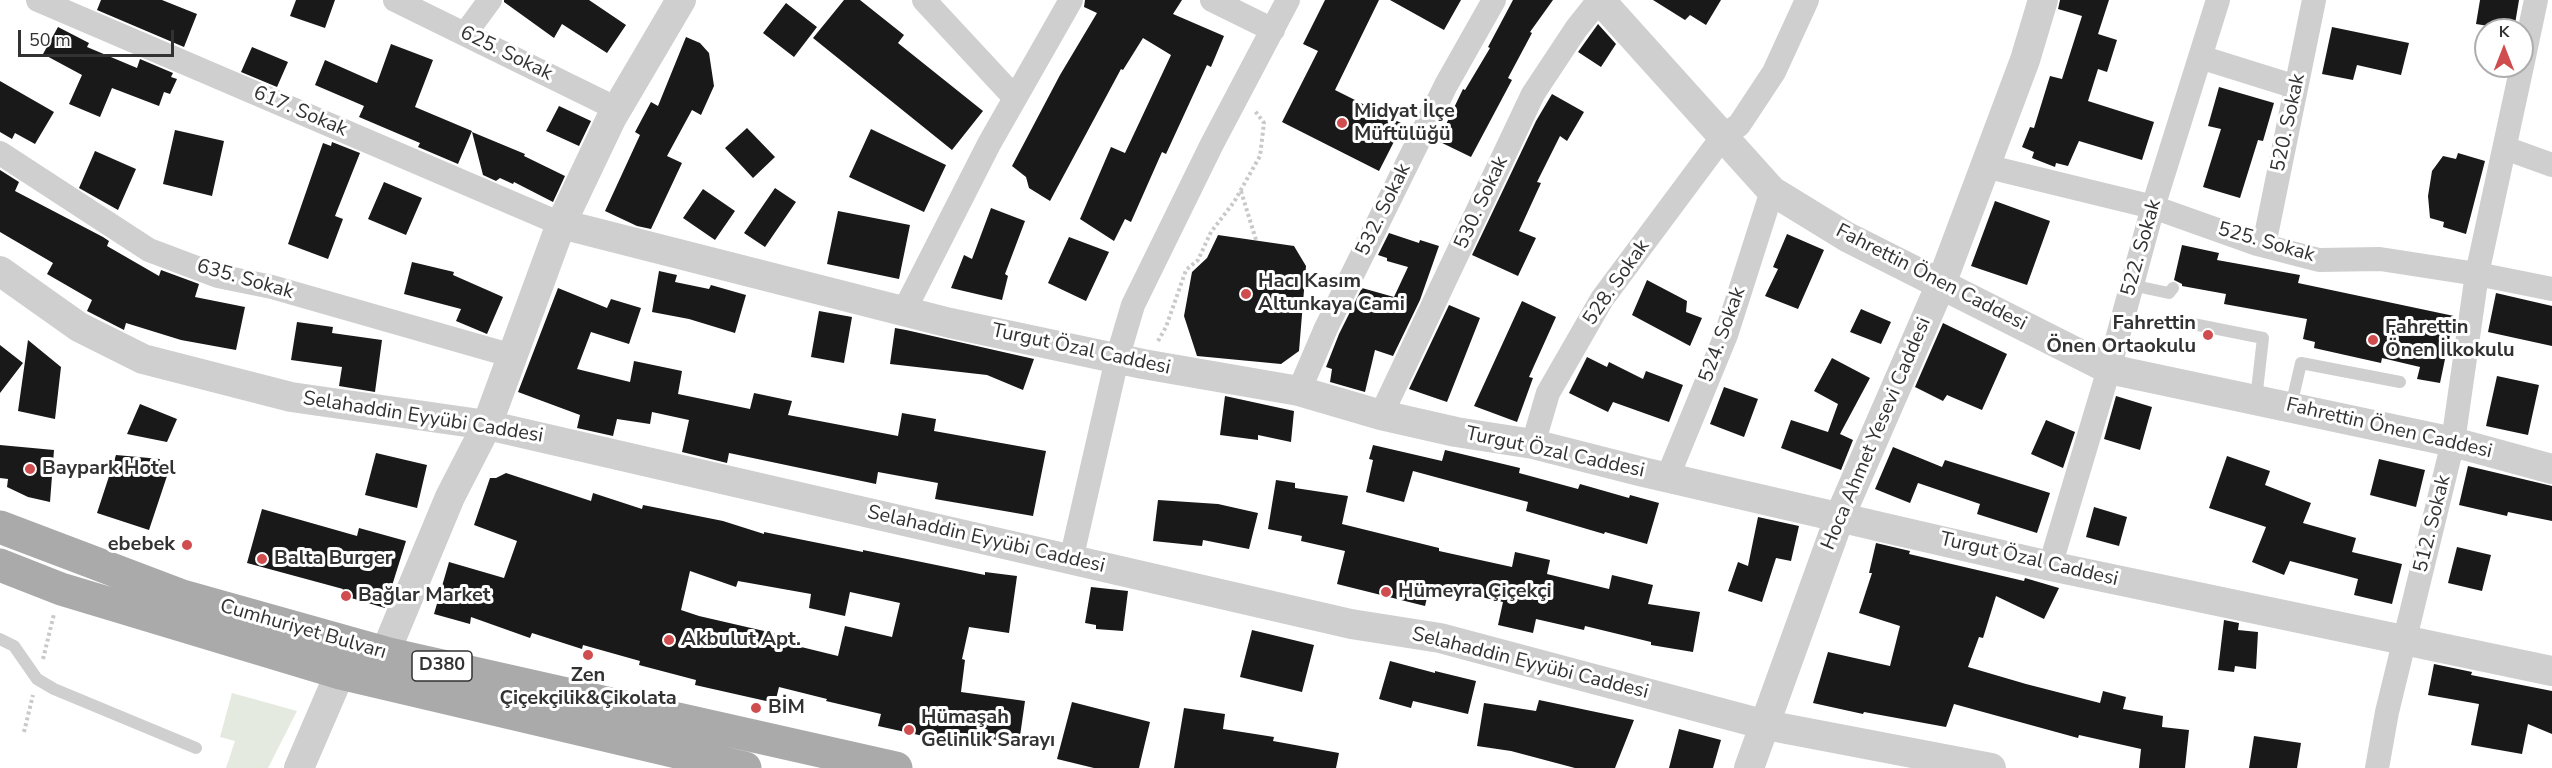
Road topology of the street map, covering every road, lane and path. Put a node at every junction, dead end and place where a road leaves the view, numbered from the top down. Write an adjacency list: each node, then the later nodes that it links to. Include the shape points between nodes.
1 (38, 0): 33 (street, 617. Sokak)
2 (395, 0): 18 (street, 625. Sokak)
3 (490, 0): 18 (street)
4 (681, 0): 24 (street)
5 (924, 0): 23 (street)
6 (1071, 0): 23 (street)
7 (1212, 0): 17 (street)
8 (1288, 0): 17 (street)
9 (1494, 0): 48 (street, 532. Sokak, via 1446,85)
10 (1599, 0): 25 (street, Fahrettin Önen Caddesi); 51 (street, 530. Sokak, via 1533,94)
11 (1807, 0): 25 (street, 528. Sokak, via 1774,72 1739,125)
12 (2043, 0): 29 (street, Hoca Ahmet Yesevi Caddesi)
13 (2218, 0): 19 (street, 522. Sokak)
14 (2314, 0): 21 (street, 520. Sokak)
15 (2536, 0): 16 (street, 512. Sokak)
16 (2532, 18)
17 (1273, 30): 22 (street)
18 (465, 34): 24 (street, 625. Sokak)
19 (2200, 57): 21 (street); 32 (street, 522. Sokak)
20 (2520, 78): 26 (street, 512. Sokak)
21 (2296, 87): 35 (street, 520. Sokak)
22 (1239, 92): 30 (path, via 1264,123 1260,156); 45 (street, via 1133,305)
23 (1015, 98): 42 (street)
24 (617, 109): 33 (street)
25 (1725, 135): 31 (street, Fahrettin Önen Caddesi); 54 (street, 528. Sokak, via 1602,299 1548,393)
26 (2505, 148): 28 (street); 37 (street, 512. Sokak)
27 (0, 153): 44 (street, 635. Sokak, via 150,250 218,276 272,287)
28 (2552, 165)
29 (1985, 166): 32 (street, 525. Sokak); 38 (street, Hoca Ahmet Yesevi Caddesi)
30 (1240, 190): 34 (path); 45 (path, via 1211,232 1198,260 1186,270 1166,327)
31 (1772, 191): 38 (street, Fahrettin Önen Caddesi, via 1847,237); 56 (street, 524. Sokak, via 1726,335)
32 (2153, 207): 35 (street, 525. Sokak); 39 (street, 522. Sokak)
33 (561, 225): 42 (street, Turgut Özal Caddesi); 44 (street)
34 (1256, 240)
35 (2264, 245): 37 (street, 525. Sokak, via 2319,260 2380,259)
36 (0, 271): 52 (street, Selahaddin Eyyübi Caddesi, via 79,327 143,359 291,397)
37 (2477, 273): 41 (street, 525. Sokak); 53 (street, 512. Sokak)
38 (1941, 284): 46 (street, Fahrettin Önen Caddesi); 57 (street, Hoca Ahmet Yesevi Caddesi)
39 (2131, 285): 40 (lane, via 2169,293); 46 (street, 522. Sokak)
40 (2173, 288)
41 (2552, 289)
42 (904, 311): 45 (street, Turgut Özal Caddesi)
43 (2188, 322): 49 (lane, via 2263,338)
44 (513, 356): 52 (street)
45 (1130, 362): 48 (street, Turgut Özal Caddesi); 59 (street)
46 (2109, 369): 49 (street, Fahrettin Önen Caddesi); 61 (street, 522. Sokak)
47 (2400, 382): 50 (lane, via 2301,363)
48 (1299, 391): 51 (street, Turgut Özal Caddesi)
49 (2256, 399): 50 (street, Fahrettin Önen Caddesi)
50 (2291, 406): 53 (street, Fahrettin Önen Caddesi)
51 (1381, 415): 54 (street, Turgut Özal Caddesi)
52 (487, 425): 59 (street, Selahaddin Eyyübi Caddesi); 64 (street, via 450,497)
53 (2453, 442): 55 (street, Fahrettin Önen Caddesi); 63 (street, 512. Sokak)
54 (1533, 444): 56 (street, Turgut Özal Caddesi)
55 (2552, 470)
56 (1668, 476): 57 (street, Turgut Özal Caddesi)
57 (1840, 516): 61 (street, Turgut Özal Caddesi); 67 (street, Hoca Ahmet Yesevi Caddesi)
58 (0, 527): 64 (main road, Cumhuriyet Bulvarı / D380, via 182,596)
59 (1071, 560): 67 (street, Selahaddin Eyyübi Caddesi, via 1351,624 1440,638)
60 (0, 565): 66 (main road, Cumhuriyet Bulvarı / D380, via 61,589)
61 (2050, 566): 63 (street, Turgut Özal Caddesi)
62 (0, 639): 68 (lane, via 14,646 38,679 54,689)
63 (2405, 640): 65 (street, Turgut Özal Caddesi); 75 (street, 512. Sokak)
64 (385, 653): 72 (main road, Cumhuriyet Bulvarı / D380)
65 (2552, 671)
66 (340, 673): 69 (main road, Cumhuriyet Bulvarı / D380); 70 (street)
67 (1766, 725): 73 (street, Hoca Ahmet Yesevi Caddesi); 74 (street, Selahaddin Eyyübi Caddesi)
68 (196, 748)
69 (689, 762): 71 (main road, Cumhuriyet Bulvarı / D380)
70 (299, 768)
71 (745, 768)
72 (896, 768)
73 (1749, 768)
74 (1991, 768)
75 (2377, 768)

